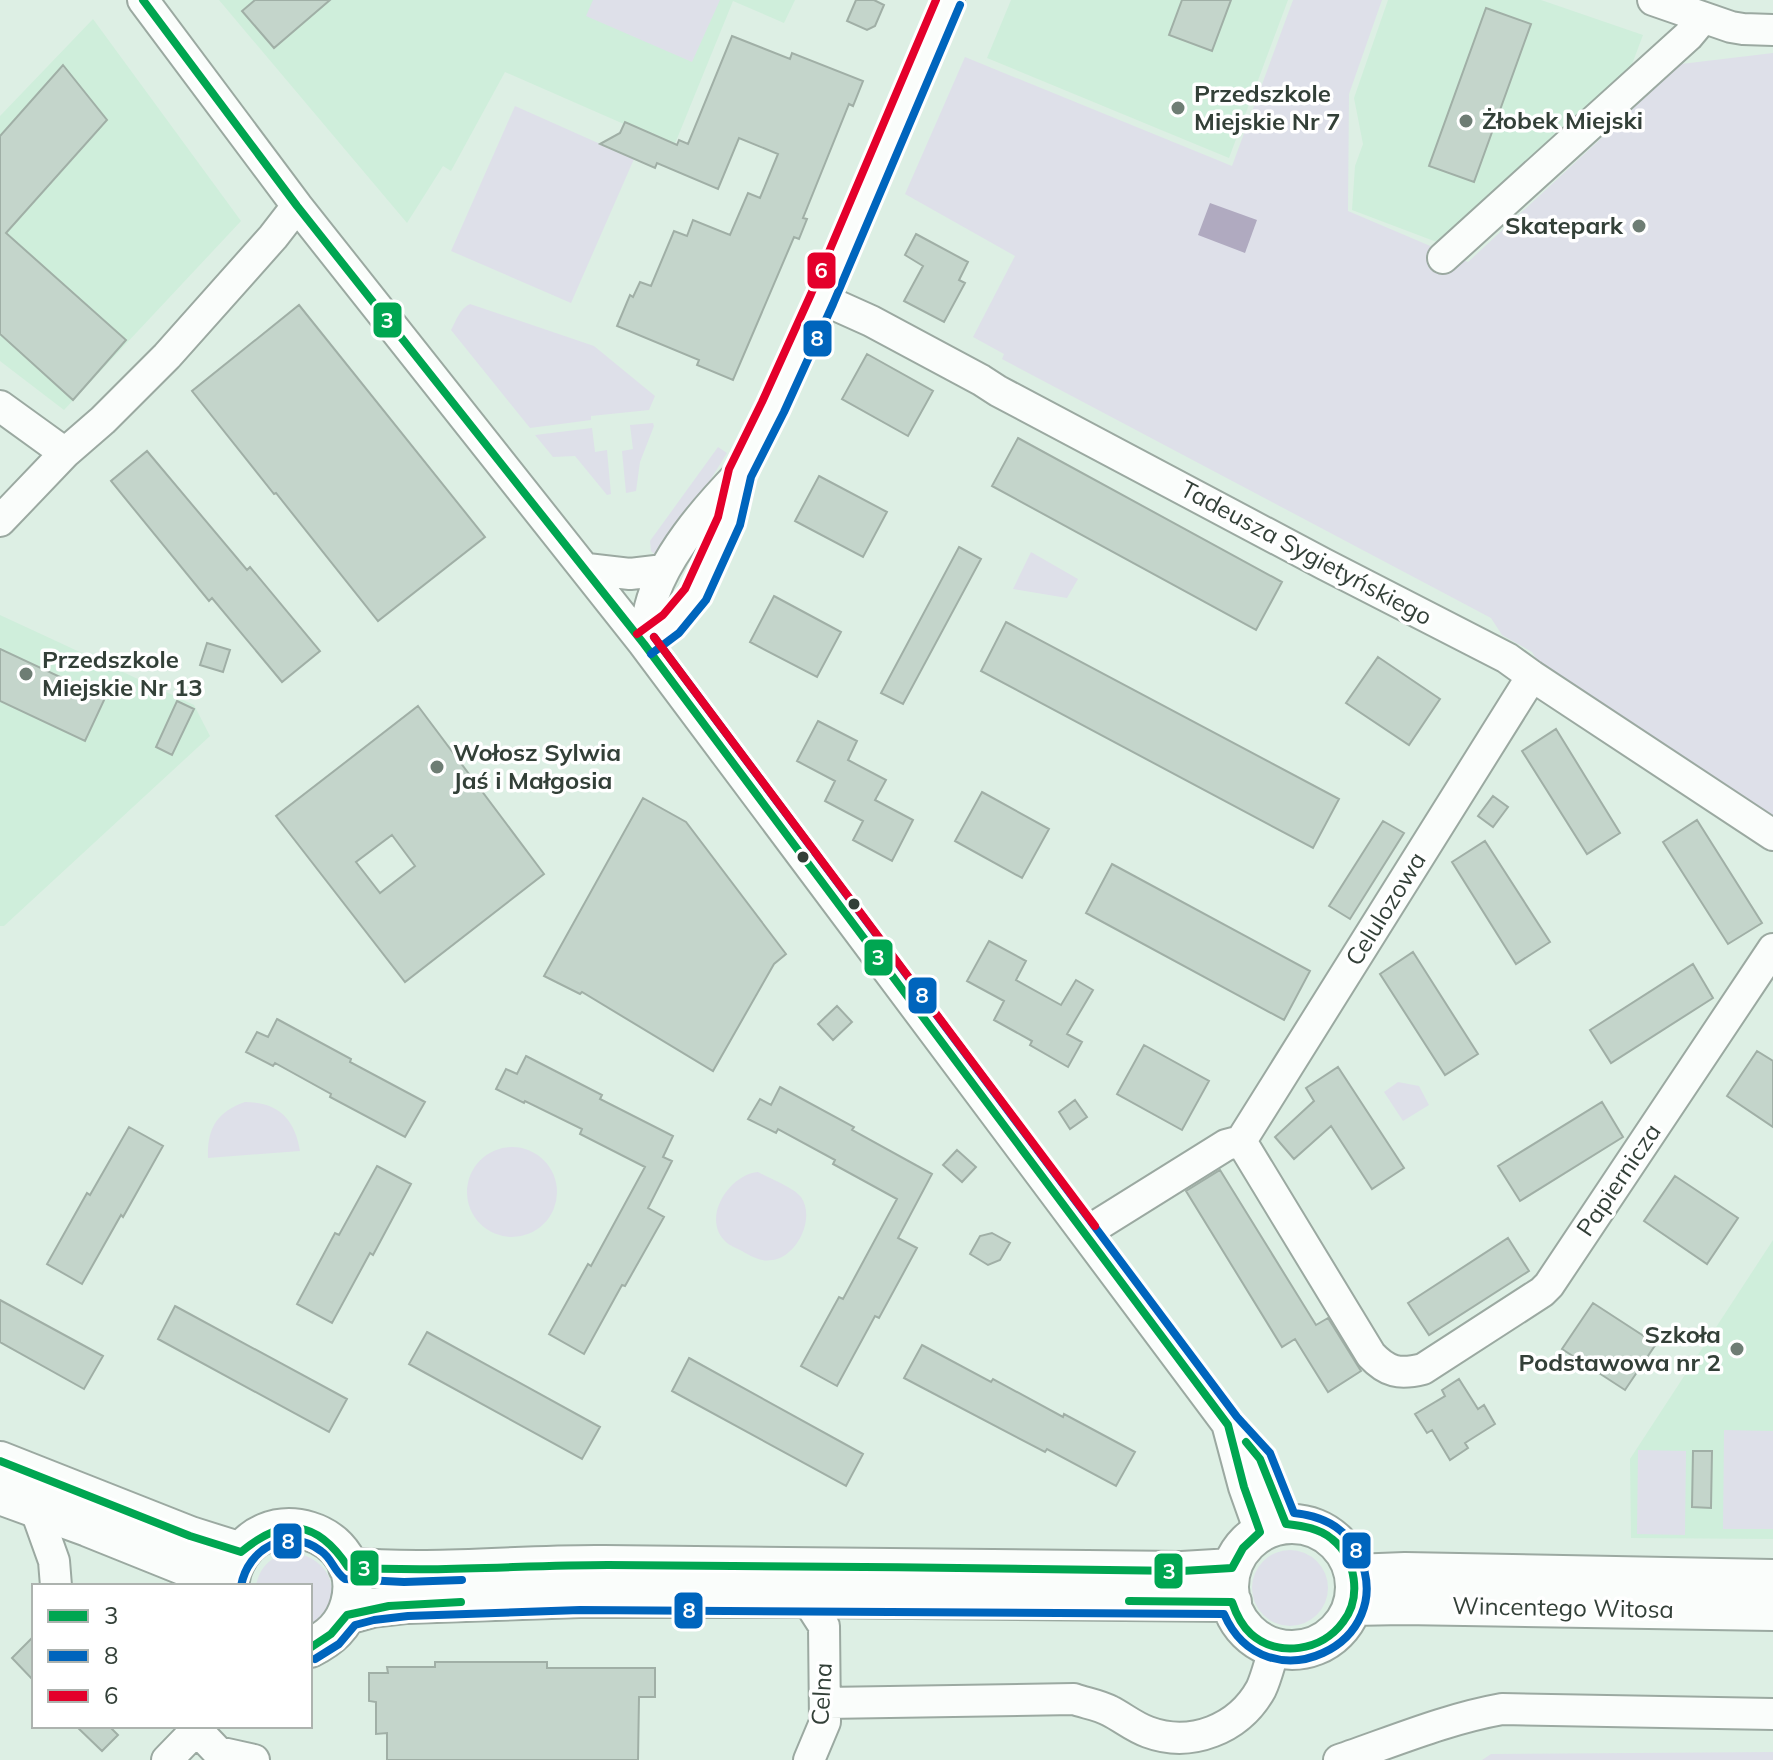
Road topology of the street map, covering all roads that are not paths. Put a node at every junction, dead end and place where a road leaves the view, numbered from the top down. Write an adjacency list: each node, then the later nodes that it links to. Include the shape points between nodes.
1 (143, 0): 6 (street)
2 (949, 0): 8 (street)
3 (1653, 0): 4 (street)
4 (1703, 18): 5 (street, via 1743,29); 7 (street)
5 (1773, 30)
6 (297, 206): 10 (street, via 167,356); 13 (street)
7 (1443, 258)
8 (822, 299): 11 (street); 16 (street, Tadeusza Sygietyńskiego, via 1507,658)
9 (0, 406): 10 (street)
10 (65, 453): 12 (street)
11 (740, 473): 14 (street, via 708,506); 15 (street, via 729,521 695,595 671,624)
12 (0, 521)
13 (587, 569): 14 (street, via 630,574); 15 (street)
14 (664, 570): 15 (street, via 650,605)
15 (644, 644): 20 (street)
16 (1532, 676): 17 (street, Tadeusza Sygietyńskiego); 19 (street, Celulozowa)
17 (1773, 835)
18 (1773, 949): 19 (street, Papiernicza, via 1549,1285 1423,1369 1390,1370 1371,1355)
19 (1241, 1141): 20 (street, via 1226,1145)
20 (1085, 1233): 25 (street, via 1228,1425 1244,1487)
21 (0, 1461): 28 (main road, via 190,1536)
22 (0, 1495): 23 (main road)
23 (35, 1508): 24 (main road); 27 (street)
24 (88, 1527): 27 (street); 28 (main road, via 215,1578)
25 (1273, 1528): 30 (main road, via 1243,1548); 31 (main road, via 1309,1526 1330,1536 1345,1553)
26 (348, 1567): 28 (main road, via 341,1552 315,1532 283,1528 253,1540); 30 (main road, via 1182,1571); 34 (main road, via 352,1599)
27 (55, 1574)
28 (233, 1575)
29 (1773, 1579): 31 (main road, Wincentego Witosa, via 1405,1572)
30 (1232, 1585): 32 (main road); 36 (main road, via 1240,1622 1255,1638)
31 (1353, 1590): 33 (main road, Wincentego Witosa, via 1403,1605); 36 (main road, via 1343,1624 1330,1637 1294,1650)
32 (825, 1607): 34 (main road, via 580,1598 407,1604); 37 (street, Celna)
33 (1773, 1611)
34 (347, 1615): 35 (main road, via 337,1630)
35 (312, 1647)
36 (1275, 1647): 40 (street, via 1262,1686 1235,1720)
37 (825, 1703): 40 (street, via 1074,1699 1107,1709 1147,1732); 42 (street, Celna, via 825,1722)
38 (1773, 1714): 43 (street, via 1502,1709)
39 (183, 1737): 41 (street)
40 (1162, 1748)
41 (254, 1760)
42 (809, 1760)
43 (1339, 1760)

